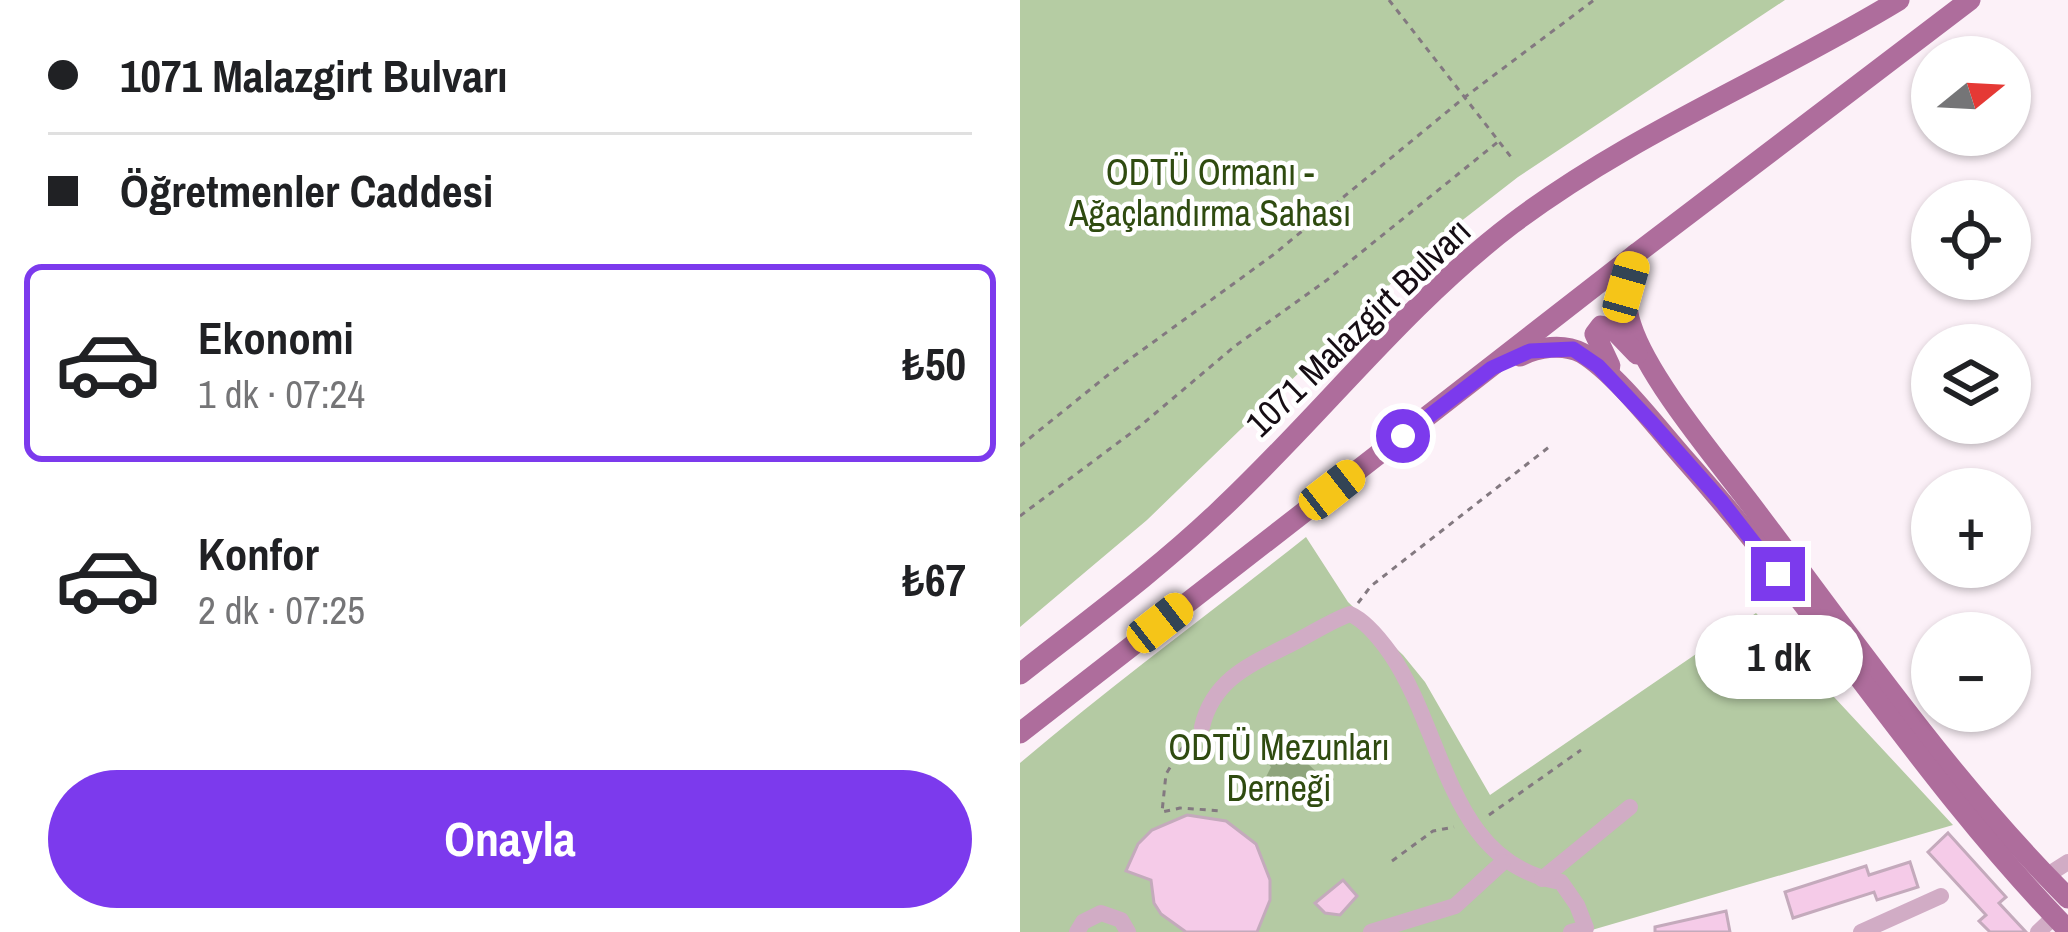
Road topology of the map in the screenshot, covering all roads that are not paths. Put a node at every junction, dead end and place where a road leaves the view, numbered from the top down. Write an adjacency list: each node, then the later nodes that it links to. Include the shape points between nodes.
1 (1899, 0): 7 (main road, 1071 Malazgirt Bulvarı, via 1646,136 1510,226 1390,332 1218,513)
2 (1970, 0): 3 (main road)
3 (1636, 254): 4 (main road); 5 (main road, via 1626,287 1631,328)
4 (1492, 368): 6 (main road, via 1530,351 1573,349); 9 (main road)
5 (1666, 386): 6 (main road, via 1614,330 1597,329 1595,342); 15 (main road)
6 (1639, 409): 15 (main road, via 1722,502 1916,756)
7 (1020, 674)
8 (1202, 727): 11 (street, via 1219,687 1239,670 1350,614 1359,618 1410,685 1471,827)
9 (1020, 733)
10 (1630, 807): 13 (street)
11 (1503, 862): 13 (street); 18 (street, via 1455,906)
12 (2068, 862): 15 (street)
13 (1542, 879): 19 (street, via 1561,883 1577,904 1586,928)
14 (1941, 896): 20 (street)
15 (2058, 905)
16 (1078, 932): 17 (street, via 1101,913)
17 (1128, 932)
18 (1370, 932)
19 (1571, 932)
20 (1861, 932)

